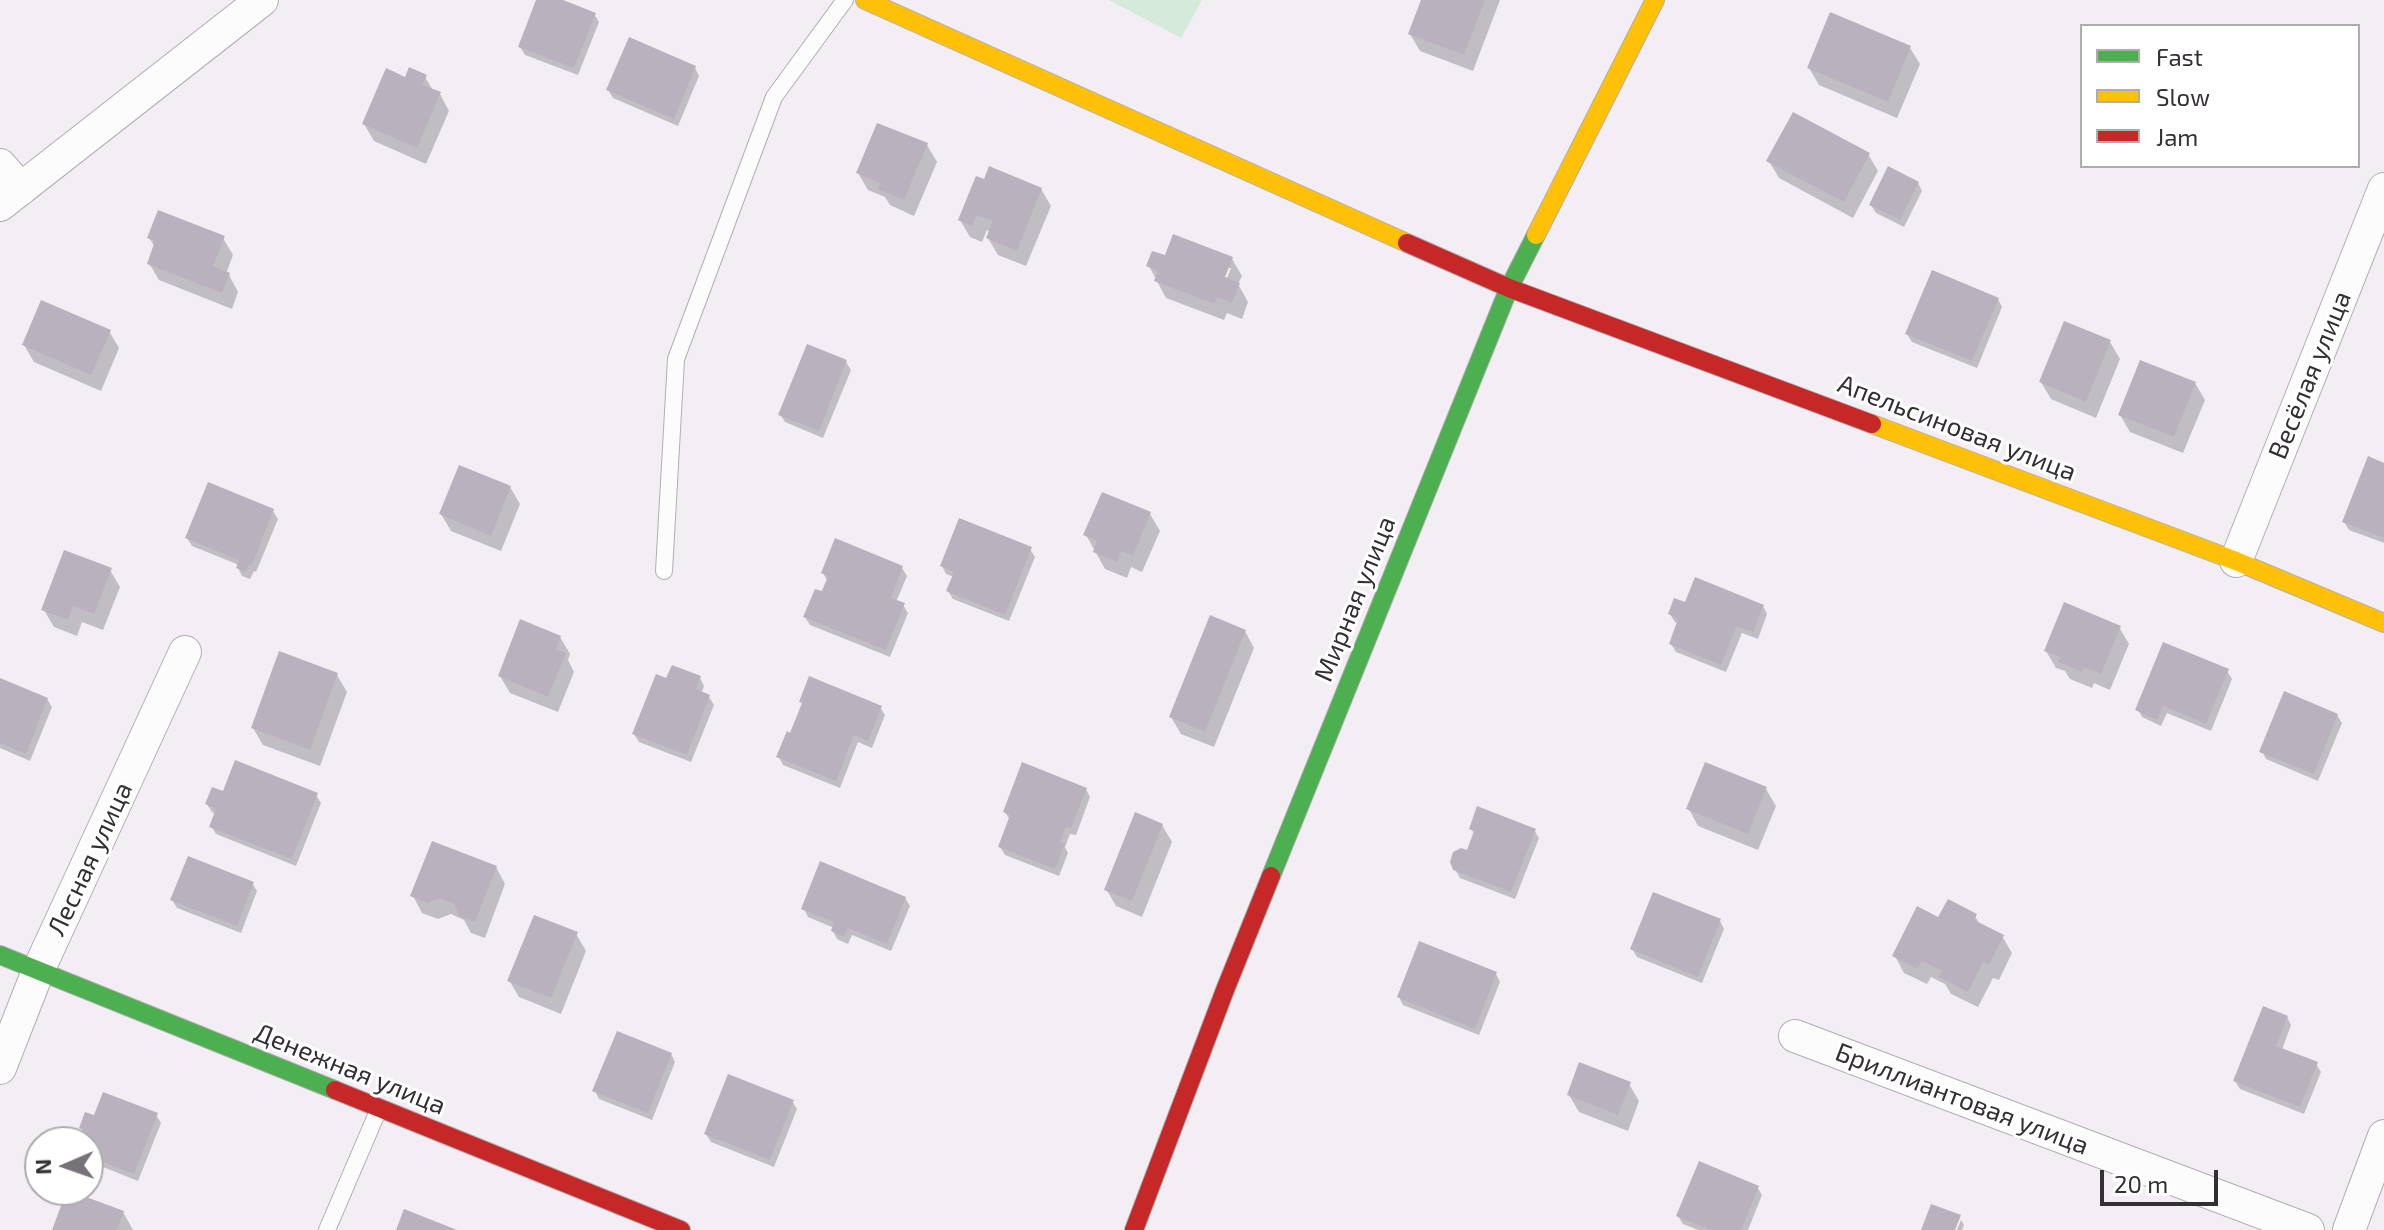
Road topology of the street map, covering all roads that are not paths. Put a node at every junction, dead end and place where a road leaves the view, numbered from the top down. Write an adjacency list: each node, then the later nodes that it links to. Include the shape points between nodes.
1 (262, 0): 7 (street)
2 (845, 0): 10 (lane, via 774,97 676,359)
3 (865, 0): 8 (street, Апельсиновая улица)
4 (1655, 0): 8 (street, Мирная улица)
5 (0, 165): 7 (street)
6 (2384, 189): 9 (street, Весёлая улица)
7 (11, 197)
8 (1509, 288): 9 (street, Апельсиновая улица); 21 (street, Мирная улица, via 1225,990)
9 (2236, 561): 11 (street, Апельсиновая улица)
10 (664, 571)
11 (2384, 623)
12 (185, 652): 14 (street, Лесная улица)
13 (0, 955): 14 (street, Денежная улица)
14 (38, 971): 16 (street, Лесная улица); 17 (street, Денежная улица)
15 (1795, 1036): 22 (street, Бриллиантовая улица)
16 (0, 1068)
17 (379, 1109): 19 (lane); 20 (street, Денежная улица)
18 (2384, 1136): 23 (street)
19 (327, 1230)
20 (681, 1230)
21 (1134, 1230)
22 (2308, 1230)
23 (2349, 1230)

